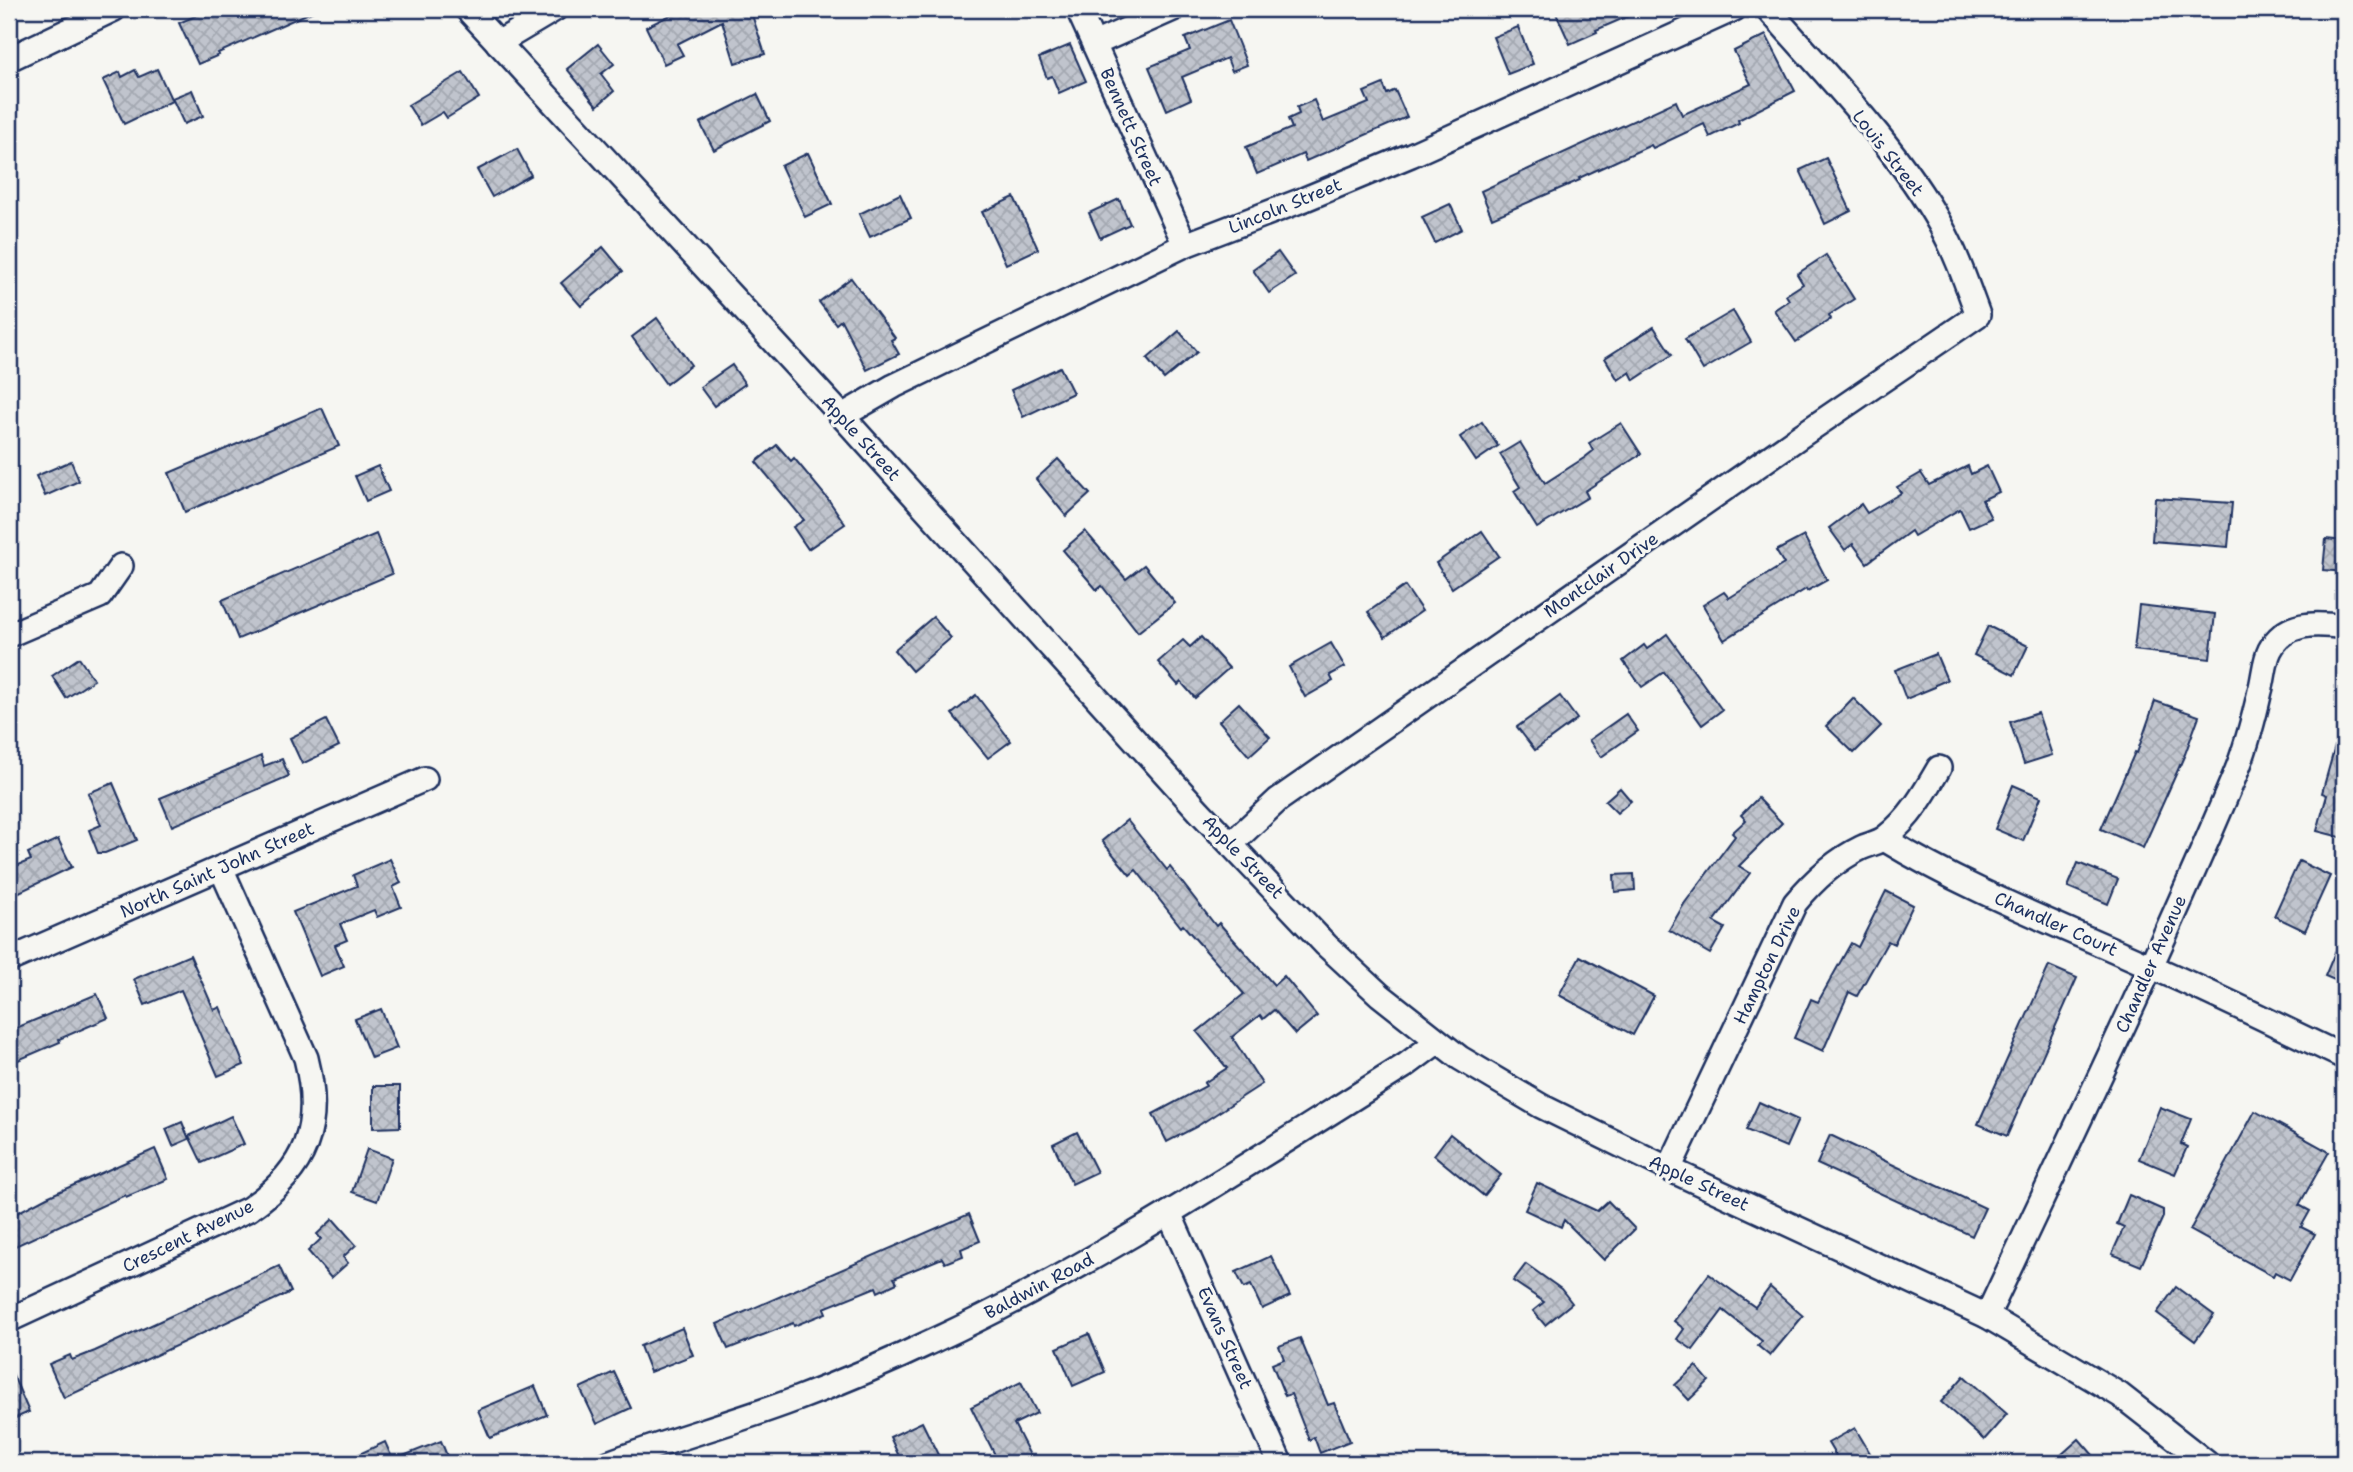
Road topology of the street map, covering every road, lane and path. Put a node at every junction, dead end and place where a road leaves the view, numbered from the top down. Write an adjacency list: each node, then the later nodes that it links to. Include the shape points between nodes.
1 (114, 9): 10 (street)
2 (467, 9): 8 (street, Apple Street)
3 (555, 9): 8 (street)
4 (1078, 9): 9 (street, Bennett Street)
5 (1173, 9): 9 (street)
6 (1734, 9): 11 (street, Lincoln Street, via 1306,200)
7 (1768, 9): 12 (street, Louis Street, via 1916,186 1942,227)
8 (498, 43): 13 (street, Apple Street)
9 (1094, 44): 11 (street, Bennett Street)
10 (9, 59)
11 (1185, 245): 13 (street, Lincoln Street, via 894,386)
12 (1978, 316): 20 (street, Montclair Drive, via 1278,800)
13 (842, 416): 20 (street, Apple Street)
14 (121, 566): 16 (street, via 100,596)
15 (2344, 627): 23 (street, Chandler Avenue, via 2311,623 2292,628 2270,650 2234,779)
16 (9, 635)
17 (1939, 768): 19 (street, Hampton Drive, via 1917,804)
18 (425, 779): 21 (street, North Saint John Street)
19 (1884, 839): 23 (street, Chandler Court, via 1927,866); 26 (street, Hampton Drive, via 1836,862 1795,903)
20 (1231, 844): 24 (street, Apple Street, via 1326,945)
21 (221, 868): 22 (street, North Saint John Street); 29 (street, Crescent Avenue, via 306,1058 313,1107 301,1156 288,1177 249,1209)
22 (9, 960)
23 (2151, 966): 25 (street, Chandler Court); 28 (street, Chandler Avenue)
24 (1437, 1042): 26 (street, Apple Street, via 1533,1103); 27 (street, Baldwin Road)
25 (2344, 1057)
26 (1669, 1169): 28 (street, Apple Street)
27 (1169, 1213): 30 (street, Baldwin Road, via 983,1317 888,1362 793,1400); 31 (street, Evans Street)
28 (1987, 1316): 32 (street, Apple Street, via 2120,1395)
29 (9, 1320)
30 (608, 1463)
31 (1280, 1463)
32 (2207, 1463)

